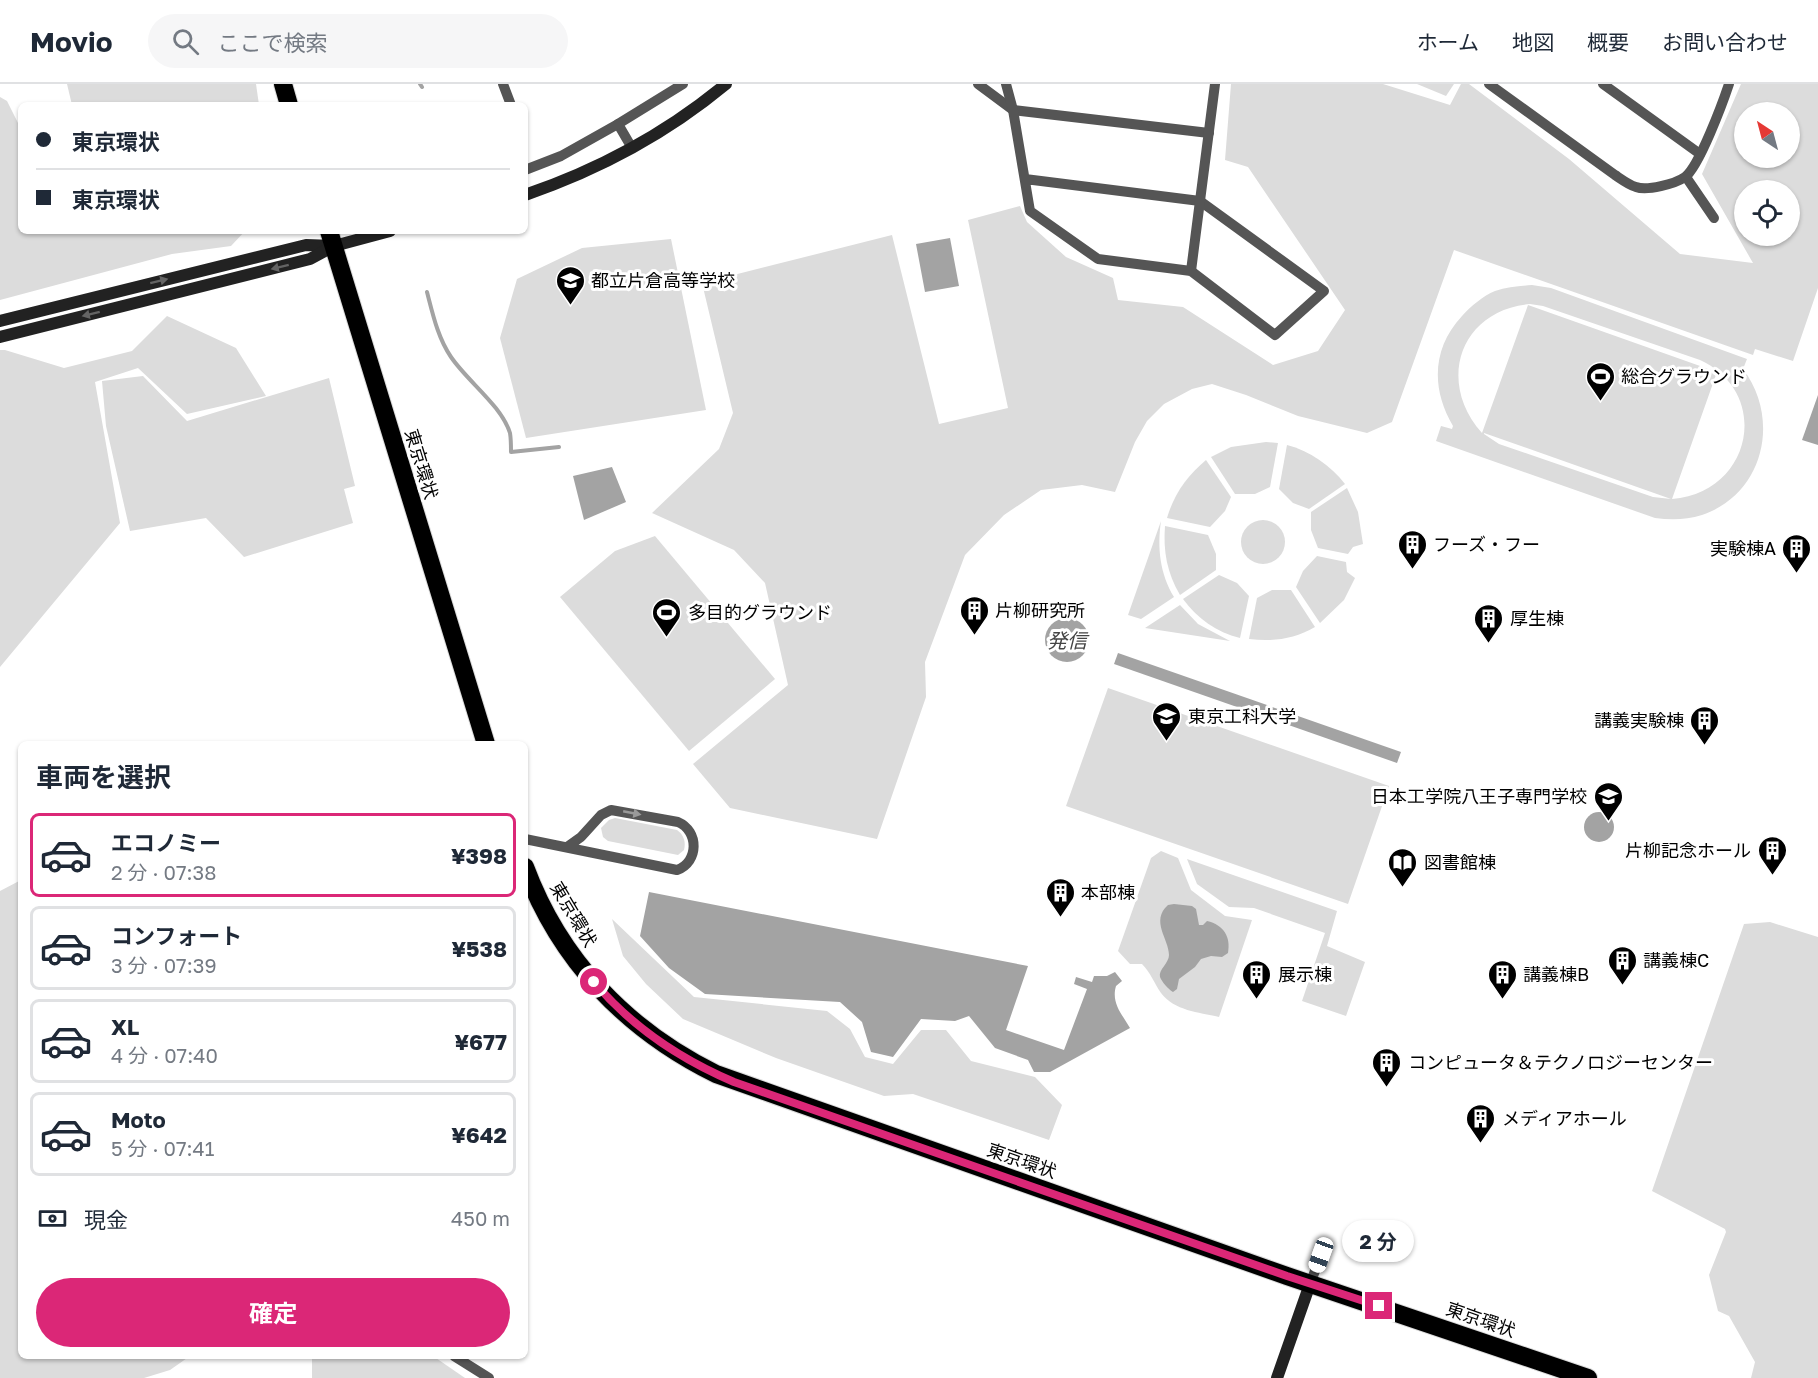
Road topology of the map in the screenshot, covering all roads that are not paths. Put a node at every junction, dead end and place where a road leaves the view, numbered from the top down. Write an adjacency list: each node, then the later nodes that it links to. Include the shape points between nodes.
1 (283, 84): 13 (highway)
2 (503, 84): 14 (street)
3 (660, 84): 12 (street)
4 (682, 84): 12 (street)
5 (726, 84): 18 (street)
6 (978, 84): 15 (street)
7 (1006, 84): 15 (street)
8 (1215, 84): 17 (street)
9 (1489, 84): 21 (street, via 1636,187 1658,188)
10 (1604, 84): 19 (street)
11 (1730, 84): 19 (street)
12 (666, 94): 16 (street)
13 (288, 102)
14 (510, 102)
15 (1013, 110): 17 (street); 22 (street)
16 (618, 124): 18 (street); 20 (street, via 561,156)
17 (1209, 133): 24 (street)
18 (632, 148): 23 (street, via 590,170)
19 (1700, 154): 21 (street)
20 (528, 169)
21 (1686, 177): 25 (street)
22 (1025, 179): 24 (street); 28 (street, via 1030,211 1098,259)
23 (528, 194)
24 (1200, 201): 28 (street); 28 (street, via 1324,291 1275,335)
25 (1714, 218)
26 (365, 234): 27 (street)
27 (332, 238): 29 (street, one-way to 27); 30 (street, one-way to 30, via 310,260); 31 (highway, 東京環状)
28 (1191, 271)
29 (0, 321)
30 (0, 336)
31 (485, 741)
32 (528, 840): 33 (street)
33 (567, 847): 33 (street, one-way to 33, via 611,810 686,825 694,842 688,864 676,870)
34 (528, 874): 36 (highway, 東京環状, via 558,935 602,992 645,1031 696,1064 734,1082)
35 (1321, 1255): 36 (street)
36 (1310, 1284): 39 (street); 40 (highway, 東京環状)
37 (459, 1359): 38 (street)
38 (489, 1378)
39 (1277, 1378)
40 (1588, 1378)

